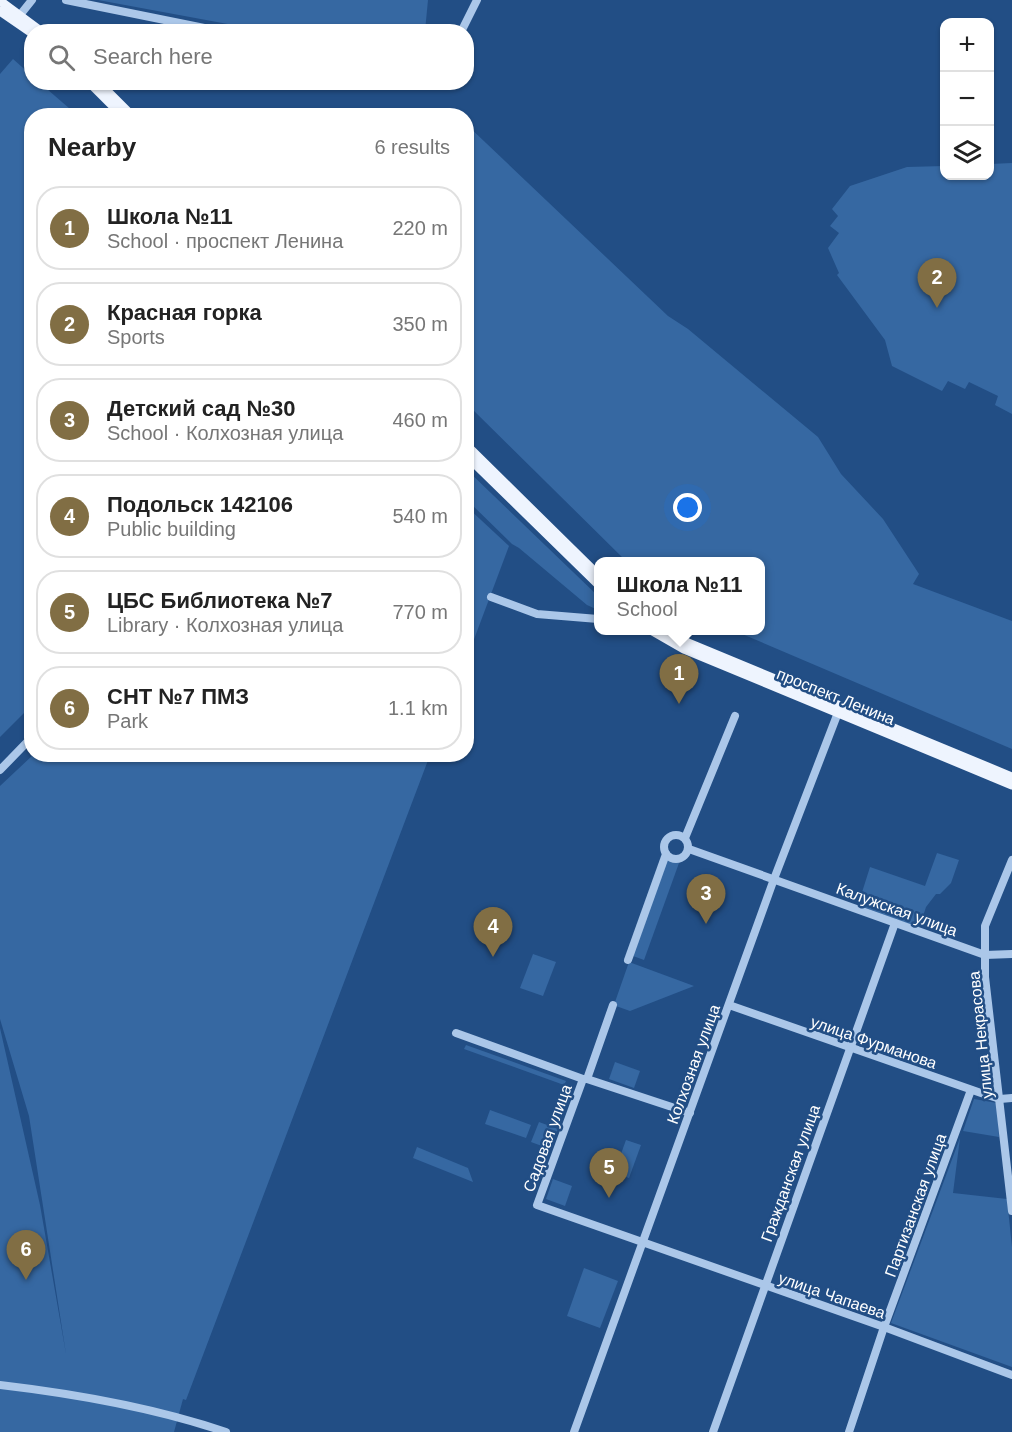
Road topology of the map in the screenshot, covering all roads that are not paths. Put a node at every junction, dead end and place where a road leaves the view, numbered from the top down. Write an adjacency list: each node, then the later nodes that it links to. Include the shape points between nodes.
1 (32, 0): 6 (street)
2 (66, 0): 8 (street)
3 (477, 0): 9 (street)
4 (0, 1): 6 (main road)
5 (0, 11): 10 (main road)
6 (20, 15): 7 (main road)
7 (32, 24)
8 (184, 24)
9 (465, 24)
10 (24, 28)
11 (97, 90): 13 (main road)
12 (106, 90): 14 (main road)
13 (115, 108)
14 (124, 108)
15 (474, 454): 17 (main road)
16 (474, 463): 18 (main road)
17 (594, 571)
18 (594, 580)
19 (491, 597): 20 (street, via 537,614)
20 (594, 619)
21 (660, 635): 23 (main road, проспект Ленина, via 684,649)
22 (674, 635): 23 (main road, проспект Ленина)
23 (839, 710): 27 (main road, проспект Ленина); 28 (main road, проспект Ленина); 33 (street, Колхозная улица)
24 (735, 716): 29 (street)
25 (24, 745): 26 (street)
26 (0, 770)
27 (1012, 777)
28 (1012, 785)
29 (685, 838): 30 (street); 31 (street, via 677,834 667,839)
30 (689, 849): 31 (street, via 681,859); 33 (street, Калужская улица)
31 (666, 854): 37 (street)
32 (1012, 860): 36 (street, улица Некрасова, via 985,926)
33 (774, 879): 34 (street, Калужская улица); 39 (street, Колхозная улица)
34 (895, 923): 36 (street, Калужская улица); 41 (street, Гражданская улица)
35 (1012, 954): 36 (street, Калужская улица)
36 (985, 955): 45 (street, улица Некрасова)
37 (628, 960)
38 (613, 1005): 42 (street, Садовая улица)
39 (729, 1005): 41 (street, улица Фурманова); 46 (street, Колхозная улица)
40 (456, 1034): 42 (street)
41 (850, 1048): 43 (street, улица Фурманова); 50 (street, Гражданская улица)
42 (585, 1079): 46 (street); 47 (street, Садовая улица)
43 (971, 1090): 45 (street, улица Фурманова); 51 (street, Партизанская улица)
44 (1012, 1098): 45 (street, улица Фурманова)
45 (1000, 1099): 48 (street, улица Некрасова)
46 (690, 1113): 49 (street, Колхозная улица)
47 (537, 1205): 49 (street, улица Чапаева)
48 (1012, 1211)
49 (642, 1243): 50 (street, улица Чапаева); 55 (street, Колхозная улица)
50 (764, 1286): 51 (street, улица Чапаева); 56 (street, Гражданская улица)
51 (885, 1327): 52 (street, улица Чапаева); 57 (street, Партизанская улица)
52 (1012, 1375)
53 (0, 1384): 54 (street, via 102,1399)
54 (226, 1432)
55 (574, 1432)
56 (713, 1432)
57 (849, 1432)

